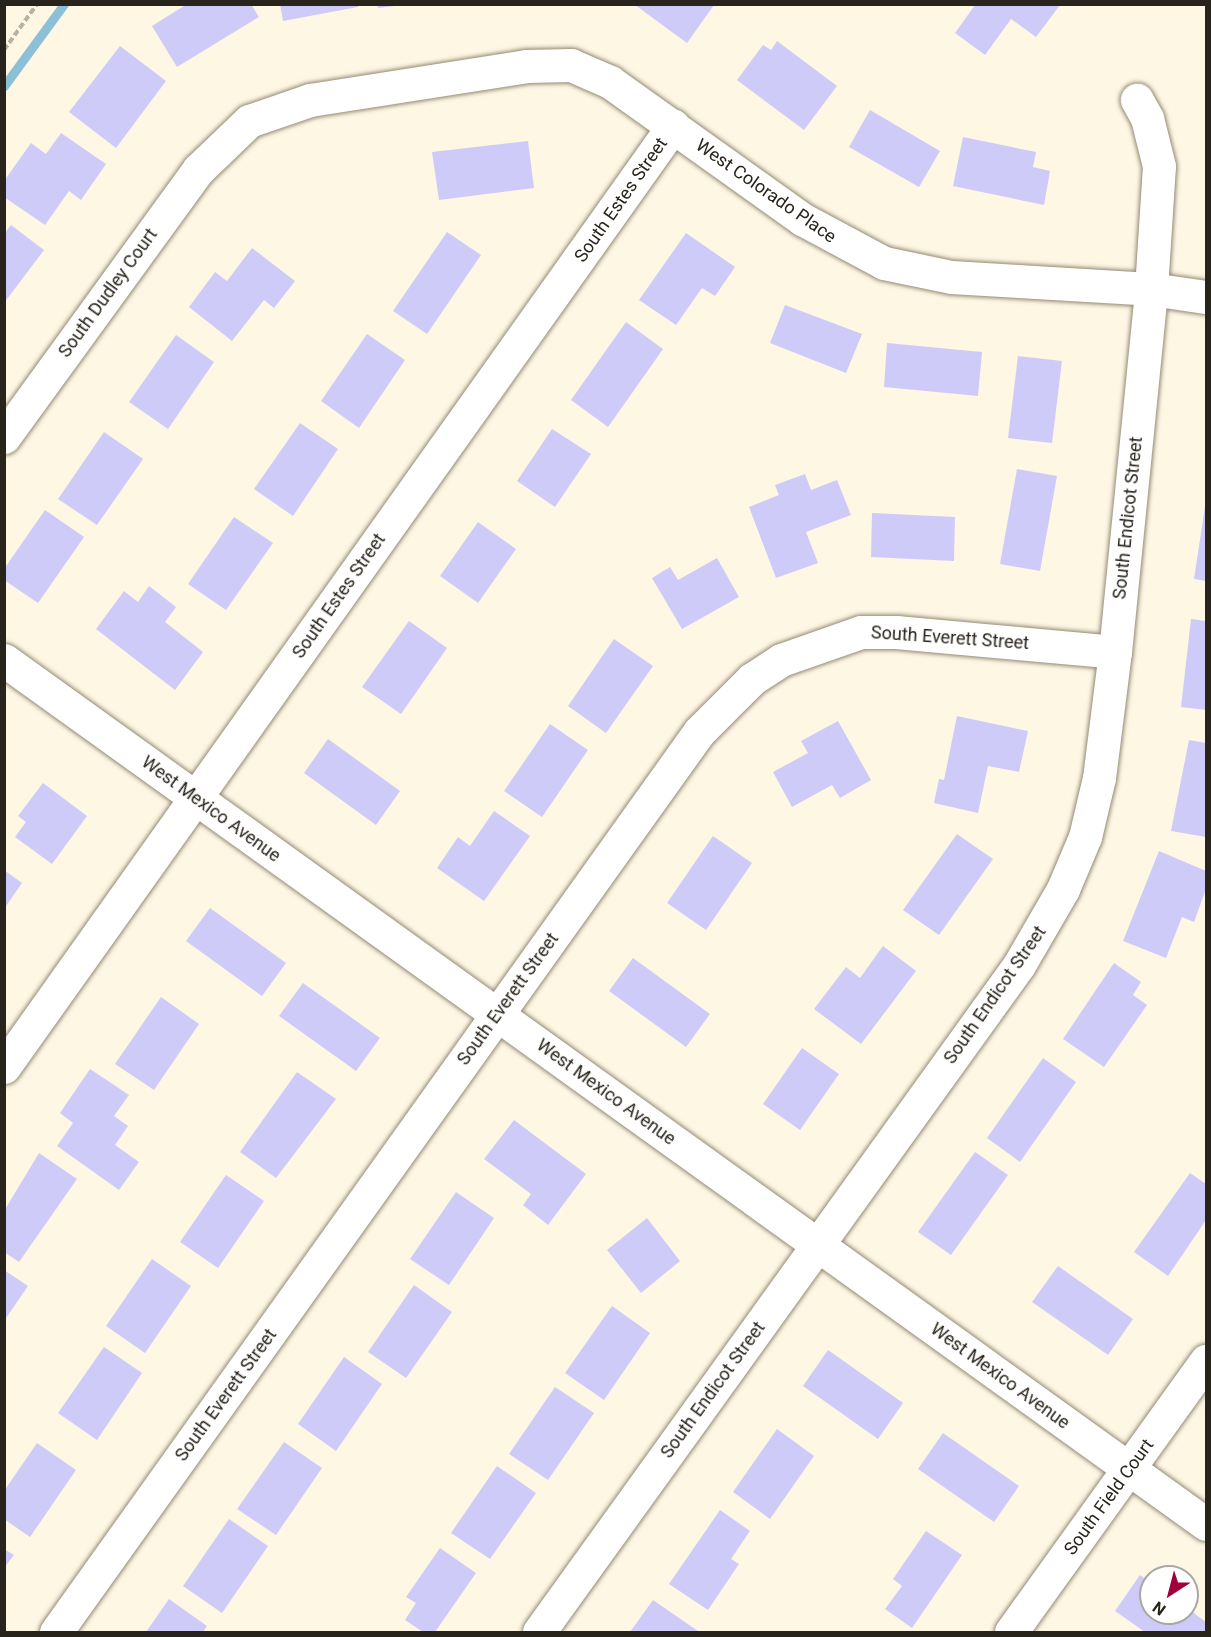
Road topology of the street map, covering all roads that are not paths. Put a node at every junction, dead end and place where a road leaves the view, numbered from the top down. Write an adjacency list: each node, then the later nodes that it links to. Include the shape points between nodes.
1 (1137, 99): 4 (street, South Endicot Street, via 1147,118 1159,166)
2 (674, 126): 3 (street, West Colorado Place, via 600,77 571,65 549,64 290,104 249,121); 4 (street, West Colorado Place, via 802,219 884,263 951,276); 9 (street, South Estes Street)
3 (214, 151): 6 (street, South Dudley Court)
4 (1151, 289): 5 (street, West Colorado Place); 7 (street, South Endicot Street)
5 (1206, 297)
6 (4, 438)
7 (1115, 652): 10 (street, South Everett Street, via 861,632 780,660 752,679 699,732); 12 (street, South Endicot Street, via 1099,778 1085,837 1063,889 1019,965)
8 (4, 660): 9 (street, West Mexico Avenue)
9 (195, 798): 10 (street, West Mexico Avenue); 11 (street, South Estes Street)
10 (498, 1014): 12 (street, West Mexico Avenue); 16 (street, South Everett Street)
11 (4, 1067)
12 (817, 1245): 14 (street, West Mexico Avenue); 17 (street, South Endicot Street)
13 (1206, 1361): 14 (street, South Field Court)
14 (1129, 1468): 15 (street, West Mexico Avenue); 18 (street, South Field Court)
15 (1206, 1524)
16 (56, 1632)
17 (539, 1632)
18 (1011, 1632)

